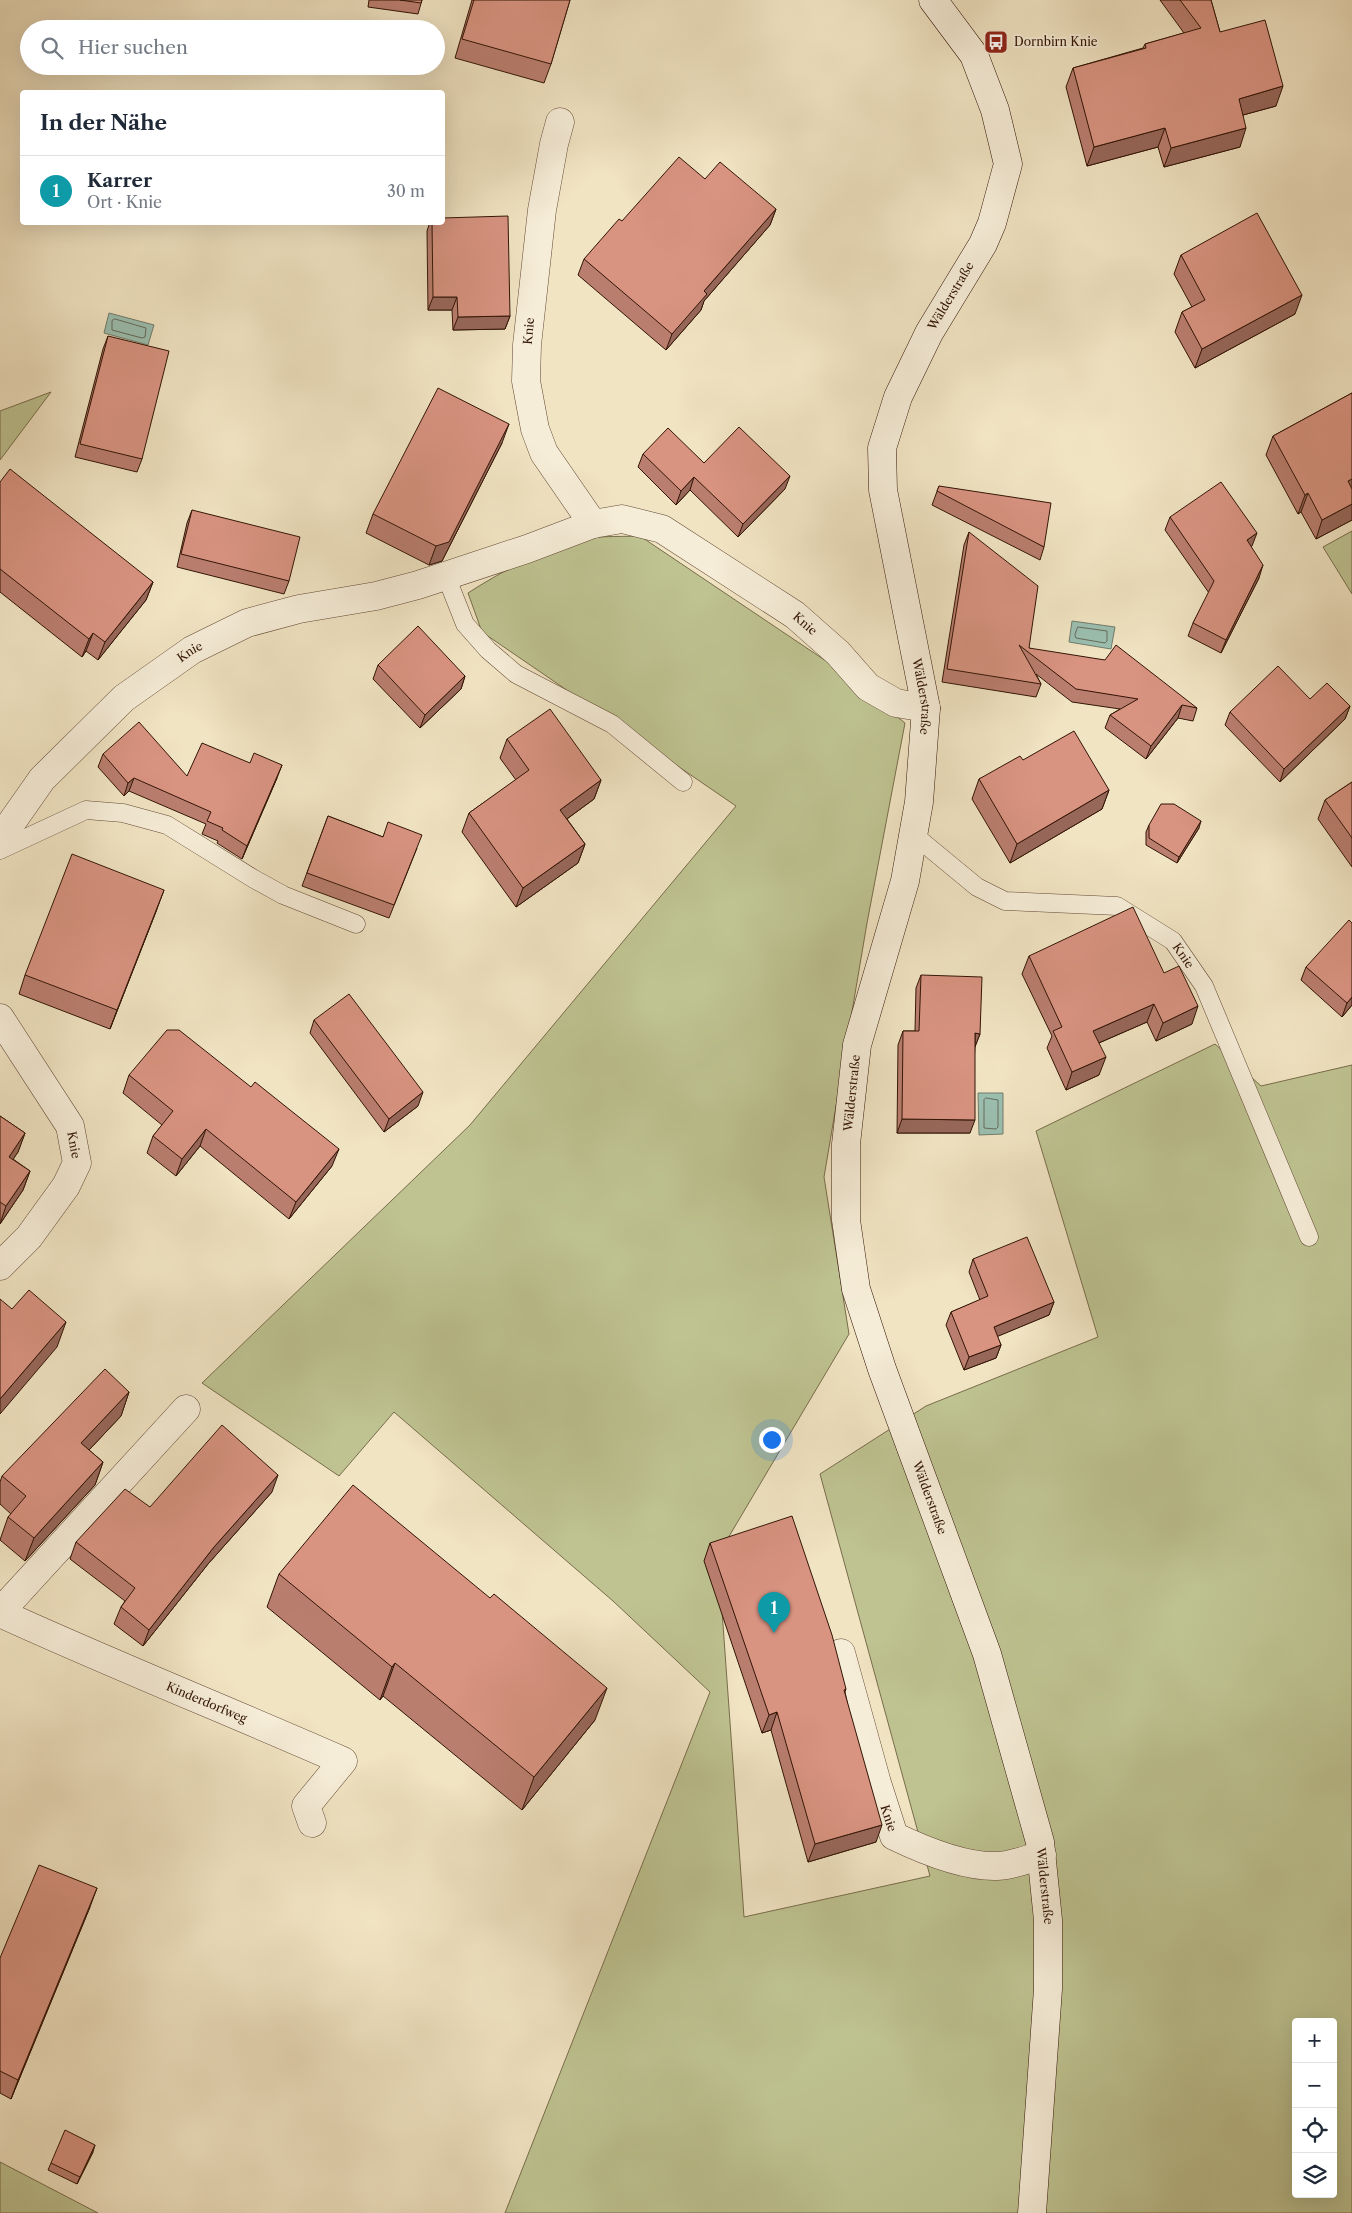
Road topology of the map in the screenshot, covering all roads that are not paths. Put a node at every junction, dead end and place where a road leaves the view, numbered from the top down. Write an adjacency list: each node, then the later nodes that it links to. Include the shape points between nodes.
1 (933, 0): 5 (street, Wälderstraße, via 974,55 996,110 1008,164 983,244 929,333 898,397 882,448 883,490)
2 (560, 122): 3 (street, Knie, via 542,210 526,381 535,429 544,453)
3 (593, 524): 4 (street, Knie); 5 (street, Knie, via 622,519 662,529 795,615 838,653 868,687 896,703)
4 (446, 576): 6 (lane, via 465,624 488,650 516,674 612,724); 8 (street, Knie, via 376,596 299,609 247,623 192,650 124,698 83,738 42,779)
5 (926, 708): 7 (street, Wälderstraße)
6 (683, 782)
7 (914, 835): 12 (lane, Knie, via 977,887 1005,901 1117,906 1173,941 1204,986); 18 (street, Wälderstraße, via 906,881 857,1045 846,1144 846,1220 856,1289 882,1369 987,1654)
8 (0, 839)
9 (0, 850): 10 (lane, via 86,810 123,813 167,825 283,895)
10 (356, 924)
11 (0, 1018): 13 (street, Knie, via 70,1126 77,1163 66,1186 29,1238)
12 (1308, 1237)
13 (0, 1266)
14 (186, 1409): 15 (street, Kinderdorfweg)
15 (0, 1612): 17 (street, Kinderdorfweg, via 111,1664 343,1761 306,1806)
16 (841, 1653): 18 (street, Knie, via 894,1836 924,1851 998,1866)
17 (312, 1823)
18 (1042, 1855): 19 (street, Wälderstraße, via 1048,1920 1048,1989)
19 (1032, 2213)

